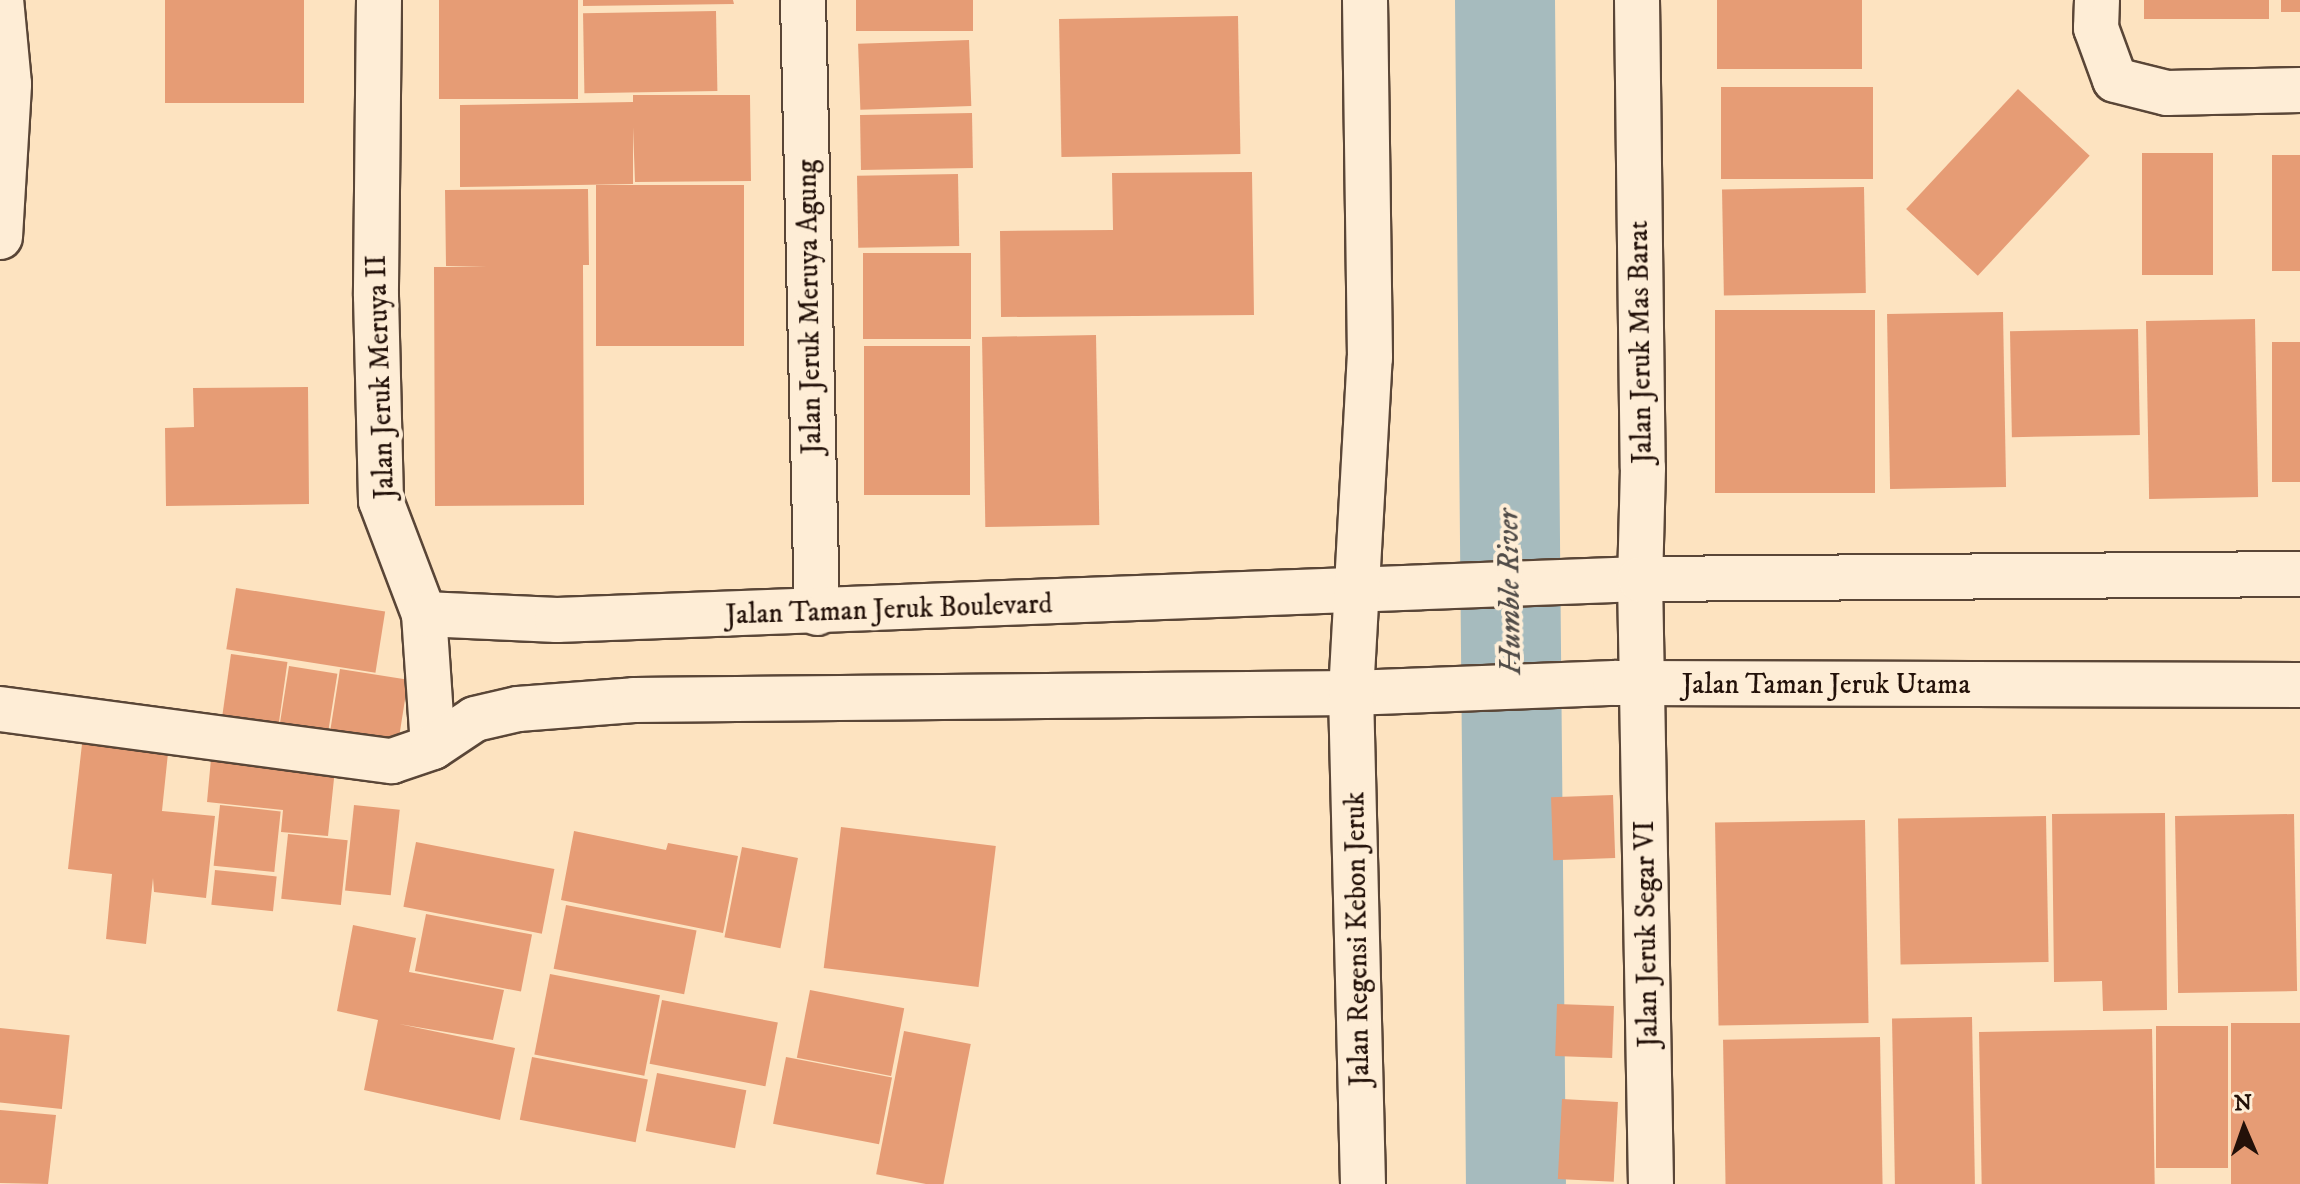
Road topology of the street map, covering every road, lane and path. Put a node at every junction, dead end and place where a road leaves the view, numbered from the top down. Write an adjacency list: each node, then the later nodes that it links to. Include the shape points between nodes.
1 (1, 0): 7 (street)
2 (379, 0): 14 (street, Jalan Jeruk Meruya II, via 376,296 381,501)
3 (803, 0): 13 (street, Jalan Jeruk Meruya Agung)
4 (1365, 0): 12 (street, Jalan Regensi Kebon Jeruk, via 1370,358)
5 (1637, 0): 11 (street, Jalan Jeruk Mas Barat)
6 (2097, 0): 8 (street, via 2096,28 2115,80 2167,93)
7 (5, 83): 9 (street)
8 (2300, 90)
9 (0, 237)
10 (2300, 574): 11 (street)
11 (1640, 579): 12 (street); 15 (street, Jalan Jeruk Mas Barat)
12 (1354, 592): 13 (street, Jalan Taman Jeruk Boulevard); 17 (street, Jalan Regensi Kebon Jeruk)
13 (817, 613): 14 (street, Jalan Taman Jeruk Boulevard, via 557,620)
14 (424, 614): 19 (street, Jalan Jeruk Meruya II)
15 (1623, 684): 16 (street, Jalan Taman Jeruk Utama); 17 (street, Jalan Taman Jeruk Utama); 21 (street, Jalan Jeruk Segar VI)
16 (2300, 685)
17 (1351, 693): 19 (street, via 634,700 518,709 475,719); 20 (street, Jalan Regensi Kebon Jeruk)
18 (0, 709): 19 (street, via 392,761)
19 (433, 747)
20 (1363, 1184)
21 (1651, 1184)

